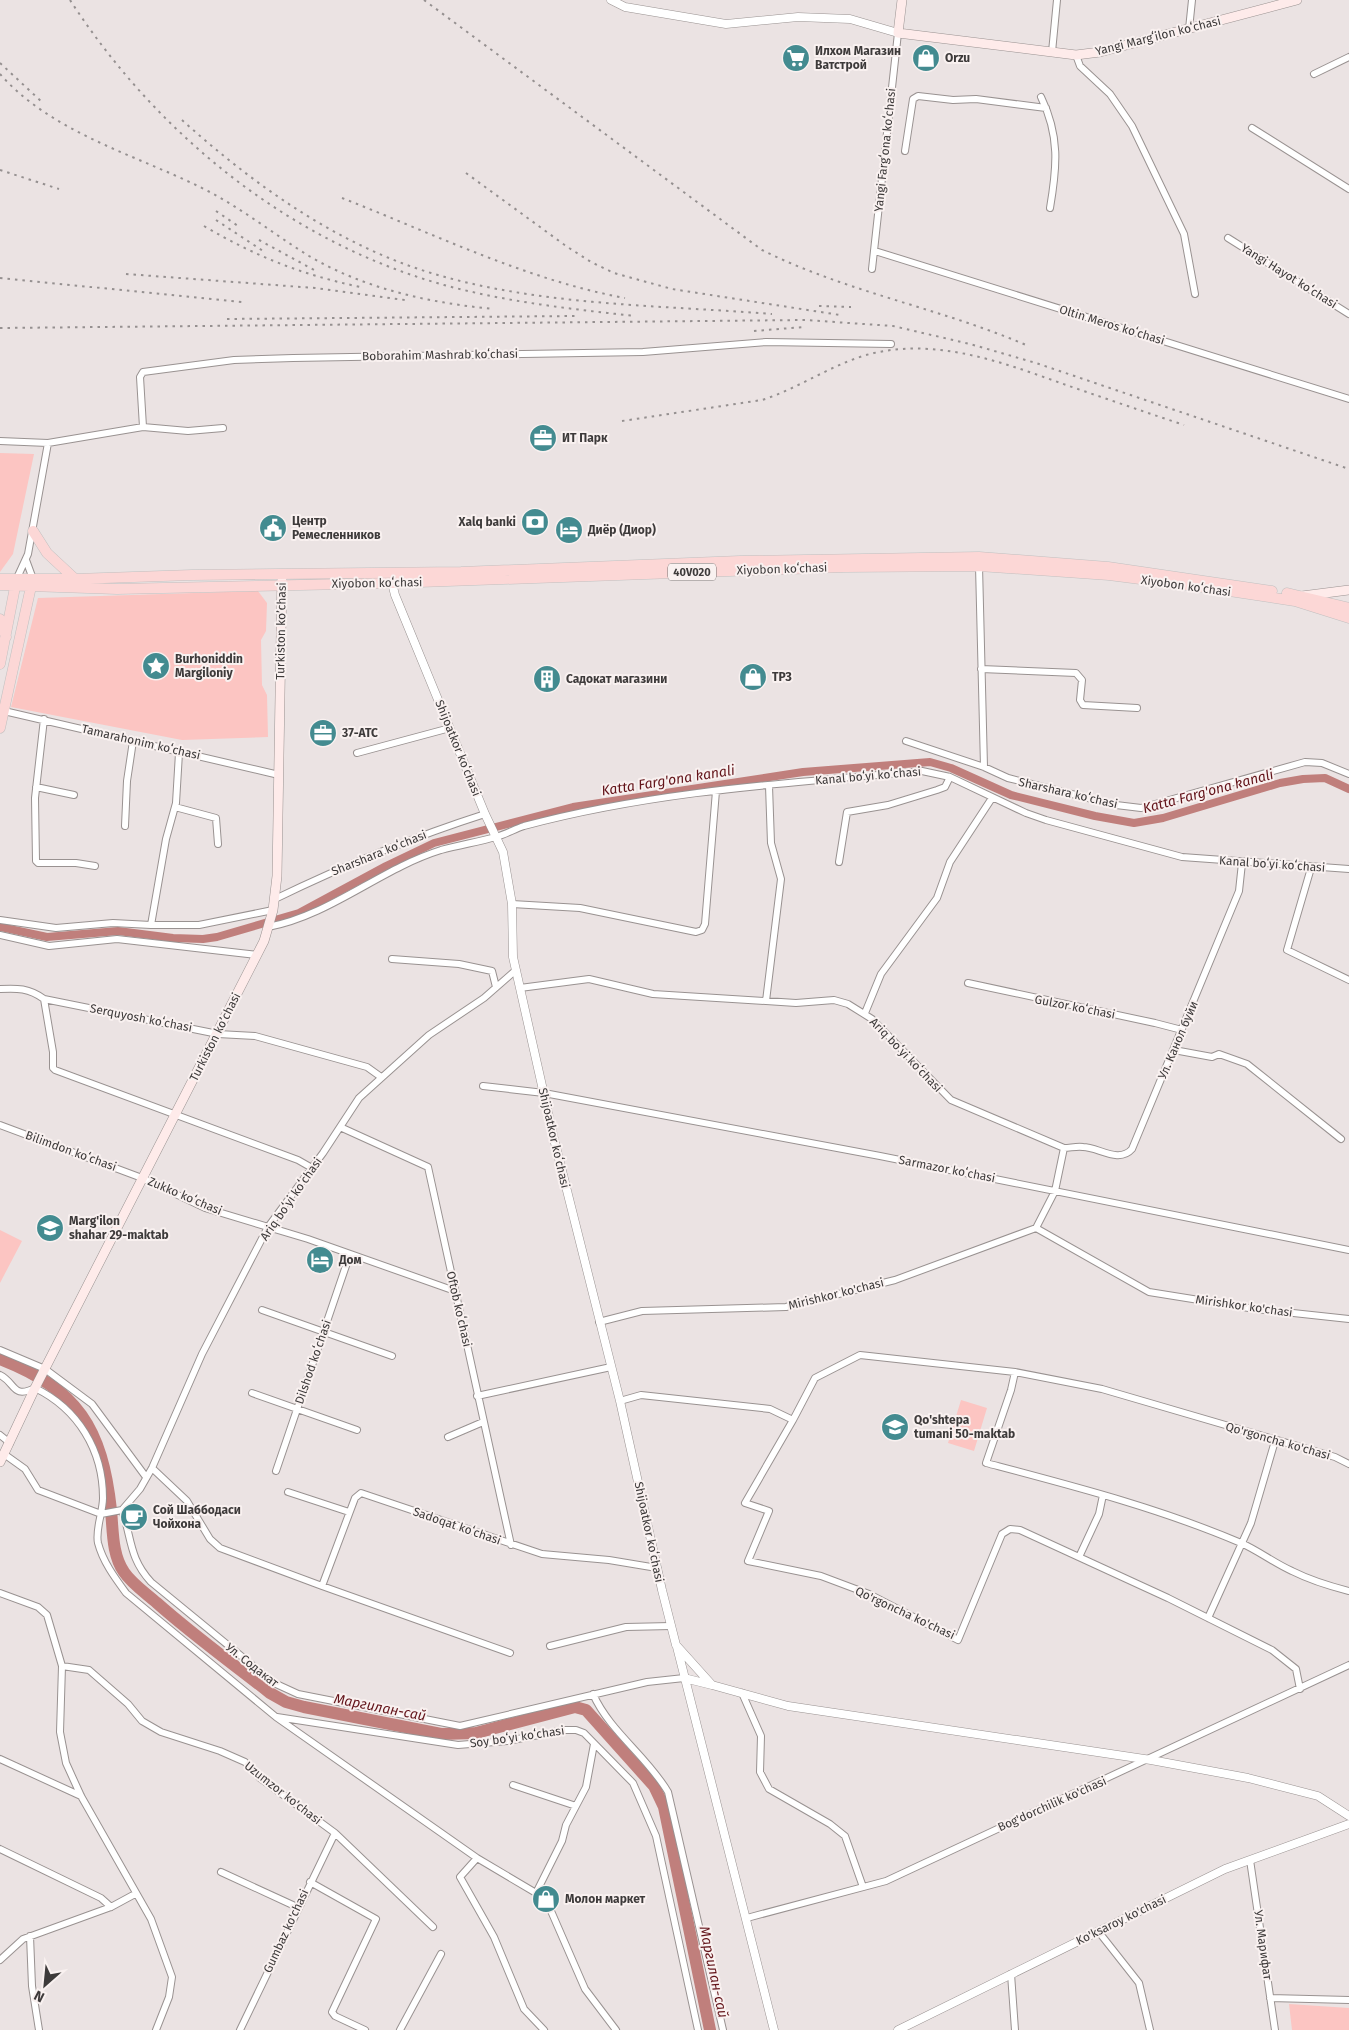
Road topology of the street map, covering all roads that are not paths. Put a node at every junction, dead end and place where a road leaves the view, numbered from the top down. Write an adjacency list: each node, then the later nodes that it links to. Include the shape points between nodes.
1 (610, 0): 6 (street)
2 (902, 0): 8 (main road, Yangi Fargʻona koʻchasi)
3 (1057, 0): 9 (street)
4 (1192, 0): 7 (street)
5 (1292, 1): 7 (main road, Yangi Margʻilon koʻchasi)
6 (626, 4): 8 (street, via 726,24 798,17 850,19)
7 (1189, 29): 10 (main road, Yangi Margʻilon koʻchasi)
8 (898, 33): 9 (main road, Yangi Margʻilon koʻchasi); 20 (street, Yangi Fargʻona koʻchasi)
9 (1052, 52): 10 (main road, Yangi Margʻilon koʻchasi)
10 (1076, 55): 22 (street, via 1080,66 1110,94 1132,126 1184,234)
11 (1349, 57): 12 (street)
12 (1314, 74)
13 (1040, 97): 14 (street)
14 (1046, 108): 16 (street, via 976,99 914,97); 18 (street, via 1051,118 1057,168)
15 (1252, 128): 17 (street)
16 (905, 151)
17 (1349, 189)
18 (1050, 208)
19 (1228, 238): 23 (street, Yangi Hayot koʻchasi)
20 (875, 251): 21 (street, Yangi Fargʻona koʻchasi); 25 (street, Oltin Meros koʻchasi)
21 (872, 269)
22 (1195, 294)
23 (1349, 314)
24 (891, 344): 26 (street, Boborahim Mashrab koʻchasi, via 766,342 643,352 234,360 143,372 140,377)
25 (1349, 399)
26 (143, 427): 27 (street, via 188,431); 29 (street)
27 (224, 428)
28 (0, 441): 29 (street)
29 (48, 443): 30 (street)
30 (33, 531): 31 (street); 36 (main road, via 47,554)
31 (26, 560): 37 (street); 38 (street)
32 (844, 563): 33 (main road, Xiyobon koʻchasi / 40V020); 35 (main road, Xiyobon koʻchasi / 40V020); 39 (main road, Xiyobon koʻchasi / 40V020); 42 (main road, Xiyobon koʻchasi / 40V020, via 978,557 1108,567)
33 (979, 566): 43 (main road, Xiyobon koʻchasi / 40V020, via 1204,587 1295,602); 47 (street)
34 (0, 579): 37 (main road, 40V020)
35 (281, 579): 36 (main road, Xiyobon koʻchasi / 40V020); 38 (main road, Xiyobon koʻchasi / 40V020, via 117,589); 39 (main road, Xiyobon koʻchasi / 40V020); 60 (main road, Turkiston ko’chasi)
36 (75, 580): 38 (main road, Xiyobon koʻchasi / 40V020)
37 (16, 582): 38 (main road, 40V020); 40 (main road, 40V020); 45 (main road)
38 (32, 583): 48 (main road)
39 (392, 583): 53 (street, Shijoatkor koʻchasi)
40 (0, 585)
41 (1349, 590): 42 (main road)
42 (1301, 596): 43 (main road, Xiyobon koʻchasi / 40V020)
43 (1348, 616)
44 (0, 619): 45 (main road)
45 (6, 638): 46 (main road)
46 (0, 664)
47 (981, 669): 49 (street, via 1076,673 1082,680 1080,700 1083,705); 58 (street)
48 (4, 698): 50 (main road)
49 (1137, 708)
50 (4, 711): 51 (street, Tamarahonim koʻchasi); 52 (main road)
51 (44, 719): 54 (street, Tamarahonim koʻchasi); 63 (street)
52 (0, 728)
53 (450, 728): 57 (street); 68 (street, Shijoatkor koʻchasi)
54 (133, 741): 56 (street, Tamarahonim koʻchasi); 69 (street)
55 (906, 741): 58 (street, Sharshara koʻchasi)
56 (179, 752): 60 (street, Tamarahonim koʻchasi); 67 (street)
57 (357, 753)
58 (984, 767): 59 (street, Sharshara koʻchasi, via 1008,778 1140,808 1305,762 1322,763)
59 (1349, 774)
60 (279, 775): 77 (main road, Turkiston ko’chasi)
61 (950, 777): 62 (street, Kanal boʻyi koʻchasi, via 922,771); 66 (street, Kanal boʻyi koʻchasi); 72 (street, via 945,787 937,790 888,805 847,812)
62 (769, 786): 64 (street, Kanal boʻyi koʻchasi); 93 (street, via 771,843 782,879)
63 (36, 787): 65 (street); 74 (street, via 37,863)
64 (716, 791): 70 (street, Kanal boʻyi koʻchasi, via 602,809 523,826); 78 (street, via 702,930 696,932 580,908)
65 (74, 795)
66 (992, 798): 73 (street, Kanal boʻyi koʻchasi, via 1046,820 1136,846 1182,857); 94 (street, via 950,862 937,898 881,974)
67 (175, 807): 71 (street, via 216,818); 81 (street)
68 (485, 814): 70 (street, Shijoatkor koʻchasi); 77 (street, Sharshara koʻchasi, via 381,851)
69 (125, 826)
70 (497, 836): 78 (street, Shijoatkor koʻchasi, via 504,852); 82 (street, Kanal boʻyi koʻchasi, via 440,850 402,866 312,914)
71 (218, 844)
72 (839, 862)
73 (1242, 862): 75 (street, Kanal boʻyi koʻchasi); 95 (street, Ул. Канол буйи, via 1238,891)
74 (96, 866)
75 (1311, 868): 76 (street, Kanal boʻyi koʻchasi); 87 (street, via 1287,950)
76 (1349, 869)
77 (275, 899): 79 (main road, Turkiston ko’chasi)
78 (512, 904): 86 (street, Shijoatkor koʻchasi, via 512,957)
79 (273, 910): 81 (street, via 199,925); 82 (main road, Turkiston ko’chasi)
80 (0, 920): 81 (street, via 56,928 114,923)
81 (151, 926)
82 (268, 927): 84 (main road, Turkiston ko’chasi)
83 (0, 935): 84 (street, via 49,946 117,939)
84 (257, 955): 96 (main road, Turkiston ko’chasi)
85 (392, 959): 89 (street, via 459,964 492,971)
86 (516, 970): 89 (street, Ariq boʻyi koʻchasi); 90 (street, Shijoatkor koʻchasi)
87 (1349, 980)
88 (968, 984): 95 (street, Gulzor koʻchasi)
89 (496, 987): 98 (street, Ariq boʻyi koʻchasi, via 429,1035)
90 (520, 988): 93 (street, Ariq boʻyi koʻchasi, via 590,979 653,994); 100 (street, Shijoatkor koʻchasi)
91 (0, 989): 92 (street, Serquyosh koʻchasi, via 33,991)
92 (44, 999): 96 (street, Serquyosh koʻchasi); 101 (street, via 51,1036 52,1068)
93 (766, 1001): 94 (street, Ariq boʻyi koʻchasi, via 796,1004 834,1000)
94 (865, 1013): 105 (street, Ariq boʻyi koʻchasi, via 951,1100)
95 (1182, 1030): 97 (street, Ул. Канол буйи)
96 (218, 1034): 98 (street, Serquyosh koʻchasi, via 254,1036 367,1067); 101 (main road, Turkiston ko’chasi)
97 (1174, 1050): 104 (street, via 1212,1057 1219,1054 1247,1064); 105 (street, Ул. Канол буйи, via 1129,1152 1110,1154 1084,1146)
98 (381, 1076): 103 (street, Ariq boʻyi koʻchasi, via 359,1098)
99 (483, 1086): 100 (street, Sarmazor koʻchasi)
100 (544, 1092): 108 (street, Sarmazor koʻchasi); 116 (street, Shijoatkor koʻchasi)
101 (174, 1115): 106 (street); 107 (main road, Turkiston ko’chasi)
102 (0, 1125): 107 (street, Bilimdon koʻchasi)
103 (340, 1127): 106 (street, Ariq boʻyi koʻchasi); 113 (street, Oftob koʻchasi, via 428,1167)
104 (1341, 1139)
105 (1064, 1148): 108 (street)
106 (312, 1168): 109 (street, Ariq boʻyi koʻchasi)
107 (142, 1178): 109 (street, Zukko koʻchasi, via 205,1208); 121 (main road, Turkiston ko’chasi)
108 (1055, 1190): 110 (street); 111 (street, Sarmazor koʻchasi)
109 (268, 1227): 112 (street, Zukko koʻchasi); 138 (street, Ariq boʻyi koʻchasi, via 202,1354)
110 (1036, 1228): 115 (street, Mirishkor ko'chasi, via 1149,1292 1255,1309); 116 (street, Mirishkor ko'chasi, via 896,1280 786,1307 642,1311)
111 (1349, 1250)
112 (350, 1254): 113 (street, Zukko koʻchasi); 117 (street, Dilshod koʻchasi)
113 (455, 1292): 126 (street, Oftob koʻchasi)
114 (262, 1310): 117 (street)
115 (1349, 1319)
116 (599, 1322): 120 (street, Shijoatkor koʻchasi)
117 (323, 1332): 119 (street); 128 (street, Dilshod koʻchasi)
118 (0, 1350): 121 (street)
119 (392, 1356)
120 (611, 1367): 126 (street); 127 (street, Shijoatkor koʻchasi)
121 (45, 1369): 124 (main road, Turkiston ko’chasi); 140 (street, via 92,1404)
122 (1015, 1372): 129 (street, Qo'rgoncha ko'chasi, via 860,1355 816,1378); 134 (street, Qo'rgoncha ko'chasi, via 1102,1388); 142 (street, via 986,1463)
123 (0, 1375): 124 (street, via 18,1391 25,1393)
124 (35, 1388): 135 (main road, Turkiston ko’chasi); 145 (street, via 60,1402 88,1436 101,1477)
125 (252, 1393): 128 (street)
126 (477, 1396): 130 (street, Oftob koʻchasi)
127 (620, 1401): 129 (street, via 641,1395 770,1409); 149 (street, Shijoatkor koʻchasi)
128 (297, 1408): 131 (street); 139 (street, Dilshod koʻchasi)
129 (793, 1420): 148 (street, Qo'rgoncha ko'chasi, via 745,1503 769,1511 748,1561 821,1576 869,1594 958,1640 1002,1534 1010,1529 1020,1530)
130 (483, 1422): 133 (street); 147 (street, Oftob koʻchasi)
131 (356, 1430)
132 (0, 1435): 135 (street)
133 (448, 1437)
134 (1275, 1441): 137 (street, Qo'rgoncha ko'chasi, via 1335,1457); 146 (street)
135 (10, 1443): 136 (main road, Turkiston ko’chasi)
136 (2, 1458): 145 (street, via 25,1469 38,1490)
137 (1349, 1464)
138 (152, 1468): 140 (street, Ariq boʻyi koʻchasi); 150 (street, via 186,1501 210,1539 220,1548)
139 (276, 1471)
140 (146, 1477): 143 (street, Ariq boʻyi koʻchasi)
141 (288, 1492): 144 (street)
142 (1103, 1495): 146 (street, via 1157,1511); 148 (street, via 1099,1514)
143 (121, 1511): 145 (street); 164 (street, Ул. Содакат, via 133,1556 142,1571 170,1598 285,1690 460,1726)
144 (349, 1512): 147 (street, Sadoqat koʻchasi, via 356,1495 364,1493); 150 (street, Sadoqat koʻchasi)
145 (103, 1514): 165 (street, via 98,1542 113,1576 126,1593)
146 (1242, 1544): 151 (street, via 1325,1586); 153 (street)
147 (511, 1545): 149 (street, Sadoqat koʻchasi, via 542,1554)
148 (1079, 1558): 153 (street, Qo'rgoncha ko'chasi)
149 (657, 1568): 154 (street, Shijoatkor koʻchasi)
150 (322, 1586): 157 (street)
151 (1349, 1591)
152 (0, 1593): 159 (street, via 47,1615)
153 (1208, 1618): 162 (street, Qo'rgoncha ko'chasi, via 1272,1650 1296,1670)
154 (671, 1626): 155 (street, Shijoatkor koʻchasi); 156 (street, via 626,1627)
155 (676, 1645): 160 (street); 161 (street, Shijoatkor koʻchasi)
156 (550, 1646)
157 (510, 1652)
158 (1349, 1665): 162 (street, Bog'dorchilik ko'chasi)
159 (62, 1666): 170 (street, via 60,1732 66,1763); 174 (street, Uzumzor ko'chasi, via 89,1670 128,1704 142,1721 161,1732 245,1762 260,1778)
160 (684, 1678): 161 (street); 164 (street, Ул. Содакат); 185 (street)
161 (716, 1686): 163 (street)
162 (1300, 1689): 168 (street, Bog'dorchilik ko'chasi)
163 (742, 1693): 168 (street, via 788,1706); 180 (street, via 761,1736 760,1772 769,1789 845,1836)
164 (593, 1694): 202 (street, via 605,1717 651,1766 668,1792)
165 (276, 1717): 166 (street, Soy boʻyi koʻchasi, via 458,1745 576,1730 584,1733); 176 (street)
166 (594, 1744): 171 (street, via 586,1787); 201 (street, Soy boʻyi koʻchasi, via 633,1783 656,1836)
167 (0, 1759): 170 (street)
168 (1151, 1760): 172 (street, via 1248,1778 1318,1796); 180 (street, Bog'dorchilik ko'chasi, via 886,1881)
169 (513, 1785): 171 (street)
170 (81, 1796): 182 (street)
171 (576, 1806): 181 (street)
172 (1349, 1816)
173 (1349, 1824): 177 (street, Ko'ksaroy ko'chasi)
174 (335, 1833): 179 (street, Gumbaz ko'chasi); 186 (street, Uzumzor ko'chasi)
175 (0, 1849): 183 (street, via 101,1898)
176 (477, 1858): 181 (street); 199 (street, via 460,1877 494,1937 524,2009)
177 (1250, 1860): 187 (street, Ko'ksaroy ko'chasi, via 1225,1868); 192 (street, Ул. Марифат)
178 (221, 1872): 184 (street)
179 (310, 1882): 184 (street, Gumbaz ko'chasi); 197 (street, via 376,1919 332,2012)
180 (863, 1887): 185 (street, Bog'dorchilik ko'chasi)
181 (536, 1893): 200 (street, via 551,1911 585,1989)
182 (135, 1894): 183 (street); 195 (street, via 151,1919 172,1977 169,1997)
183 (111, 1907): 188 (street)
184 (298, 1907): 196 (street, Gumbaz ko'chasi)
185 (747, 1918): 203 (street)
186 (433, 1926)
187 (1098, 1931): 191 (street, Ko'ksaroy ko'chasi); 206 (street, via 1140,1983)
188 (30, 1936): 190 (street); 194 (street, via 32,1986)
189 (441, 1954): 198 (street)
190 (0, 1960)
191 (1011, 1974): 204 (street, Ko'ksaroy ko'chasi); 205 (street)
192 (1270, 1998): 193 (street); 207 (street, Ул. Марифат)
193 (1349, 2000)
194 (39, 2030)
195 (156, 2030)
196 (240, 2030)
197 (365, 2030)
198 (400, 2030)
199 (544, 2030)
200 (616, 2030)
201 (698, 2030)
202 (724, 2030)
203 (774, 2030)
204 (898, 2030)
205 (1015, 2030)
206 (1150, 2030)
207 (1275, 2030)

